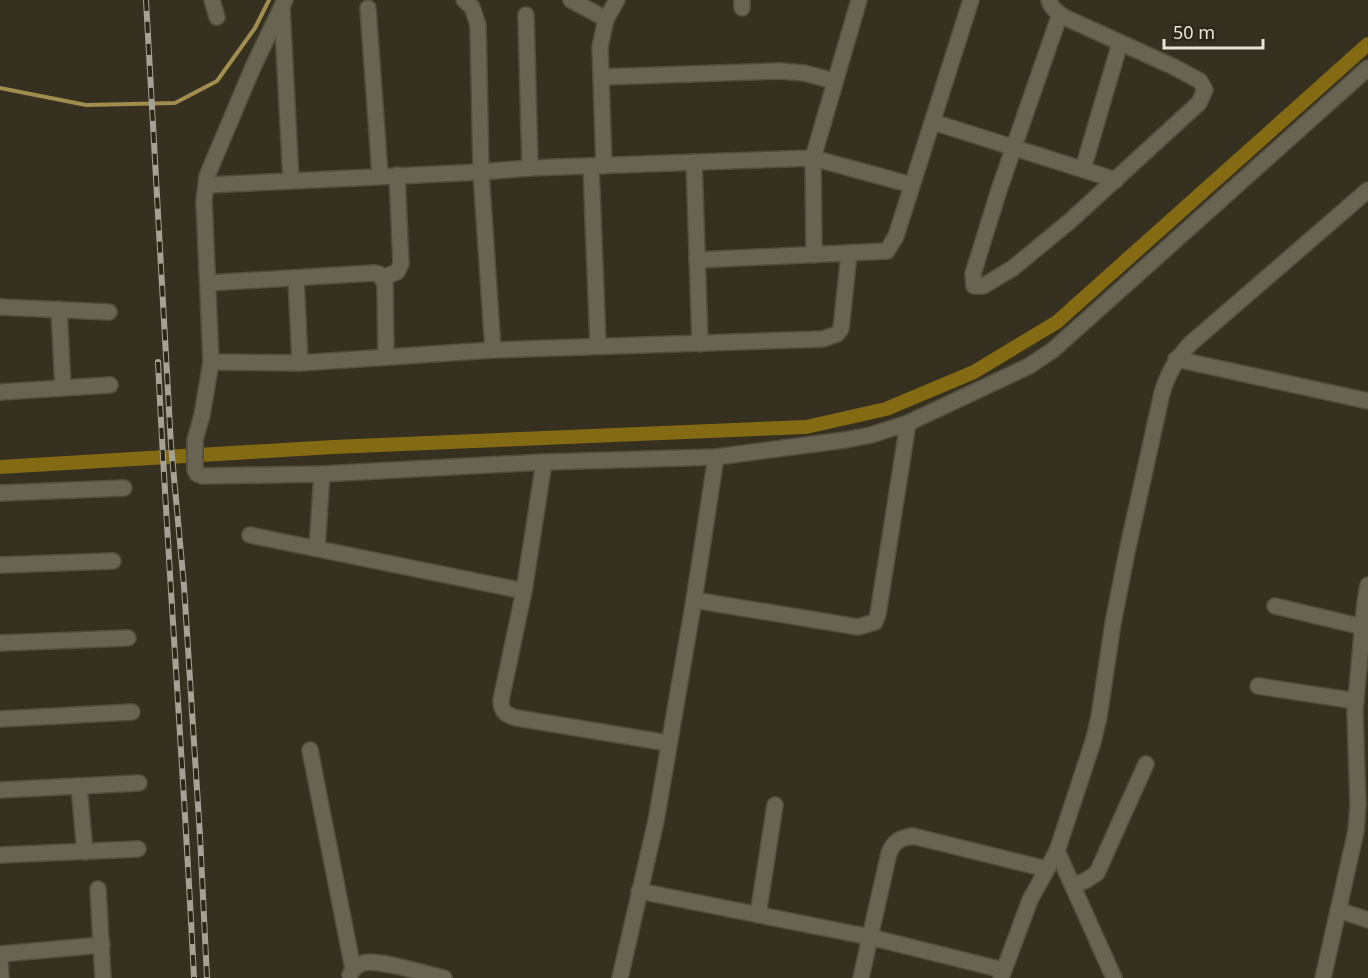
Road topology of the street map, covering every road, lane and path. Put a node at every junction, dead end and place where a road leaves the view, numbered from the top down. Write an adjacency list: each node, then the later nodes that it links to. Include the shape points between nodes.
1 (212, 0): 12 (street)
2 (464, 0): 25 (street, via 472,7 478,25)
3 (571, 0): 13 (street)
4 (617, 0): 13 (street)
5 (859, 0): 17 (street)
6 (971, 0): 18 (street)
7 (1049, 0): 10 (street)
8 (283, 3): 29 (street); 30 (street)
9 (368, 8): 27 (street)
10 (1060, 14): 14 (street); 19 (street)
11 (526, 15): 23 (street)
12 (217, 17)
13 (606, 19): 16 (street, via 600,46)
14 (1120, 43): 24 (street); 28 (street, via 1200,81 1205,90 1198,103)
15 (1368, 68): 53 (street, via 1053,350 1029,366)
16 (601, 77): 17 (street, via 780,71); 22 (street)
17 (834, 81): 20 (street)
18 (933, 122): 19 (street); 31 (street)
19 (1013, 147): 24 (street); 28 (street, via 973,274 974,286 993,281 1013,268)
20 (813, 158): 21 (street); 31 (street); 34 (street)
21 (694, 162): 22 (street); 35 (street)
22 (597, 166): 23 (street); 43 (street)
23 (530, 168): 25 (street)
24 (1083, 169): 28 (street)
25 (481, 172): 26 (street); 44 (street)
26 (397, 175): 27 (street); 37 (street, via 400,264 397,272)
27 (380, 176): 29 (street)
28 (1116, 180)
29 (291, 182): 30 (street)
30 (206, 185): 38 (street)
31 (912, 185): 33 (street, via 887,251)
32 (1368, 190): 46 (street)
33 (849, 254): 34 (street); 42 (street, via 841,329 837,334 823,339)
34 (814, 255): 35 (street)
35 (697, 260): 42 (street)
36 (296, 278): 37 (street, via 373,273); 38 (street); 48 (street)
37 (382, 278): 45 (street)
38 (208, 283): 47 (street)
39 (0, 307): 40 (street)
40 (59, 309): 41 (street); 50 (street)
41 (109, 312)
42 (700, 344): 43 (street)
43 (598, 345): 44 (street)
44 (493, 350): 45 (street)
45 (386, 357): 48 (street)
46 (1176, 359): 52 (street); 84 (street, via 1162,393 1128,547 1097,725)
47 (211, 362): 48 (street); 56 (street, via 195,440 197,474)
48 (300, 363)
49 (111, 385): 50 (street)
50 (63, 388): 51 (street)
51 (0, 392)
52 (1368, 401)
53 (908, 423): 54 (street, via 845,440); 65 (street, via 875,622 858,627)
54 (716, 457): 55 (street); 65 (street)
55 (544, 462): 56 (street); 64 (street)
56 (322, 474): 60 (street)
57 (124, 488): 58 (street)
58 (0, 493)
59 (250, 535): 60 (street)
60 (317, 548): 64 (street)
61 (113, 561): 62 (street)
62 (0, 565)
63 (1368, 585): 67 (street)
64 (524, 591): 75 (street, via 501,700 506,715)
65 (694, 600): 75 (street)
66 (1275, 606): 67 (street)
67 (1364, 634): 71 (street)
68 (128, 638): 69 (street)
69 (0, 643)
70 (1258, 686): 71 (street)
71 (1356, 701): 74 (street)
72 (132, 712): 73 (street)
73 (0, 719)
74 (1362, 735): 82 (street, via 1358,805)
75 (668, 743): 90 (street, via 656,821)
76 (310, 750): 98 (street)
77 (1146, 764): 88 (street, via 1097,873)
78 (139, 783): 79 (street)
79 (80, 786): 80 (street); 85 (street)
80 (0, 790)
81 (775, 805): 92 (street)
82 (1362, 832): 91 (street)
83 (138, 849): 85 (street)
84 (1057, 851): 87 (street); 88 (street)
85 (86, 852): 86 (street)
86 (0, 855)
87 (1046, 869): 94 (street, via 913,836 902,837 893,843 889,853); 99 (street)
88 (1073, 885): 105 (street)
89 (98, 890): 95 (street)
90 (639, 891): 92 (street); 103 (street)
91 (1338, 910): 93 (street); 106 (street)
92 (758, 915): 94 (street)
93 (1368, 920)
94 (870, 937): 99 (street); 104 (street)
95 (102, 945): 96 (street); 101 (street)
96 (0, 954)
97 (0, 959): 100 (street)
98 (350, 974): 102 (street, via 362,963 374,962)
99 (1002, 974)
100 (1, 978)
101 (103, 978)
102 (444, 978)
103 (620, 978)
104 (861, 978)
105 (1114, 978)
106 (1323, 978)

